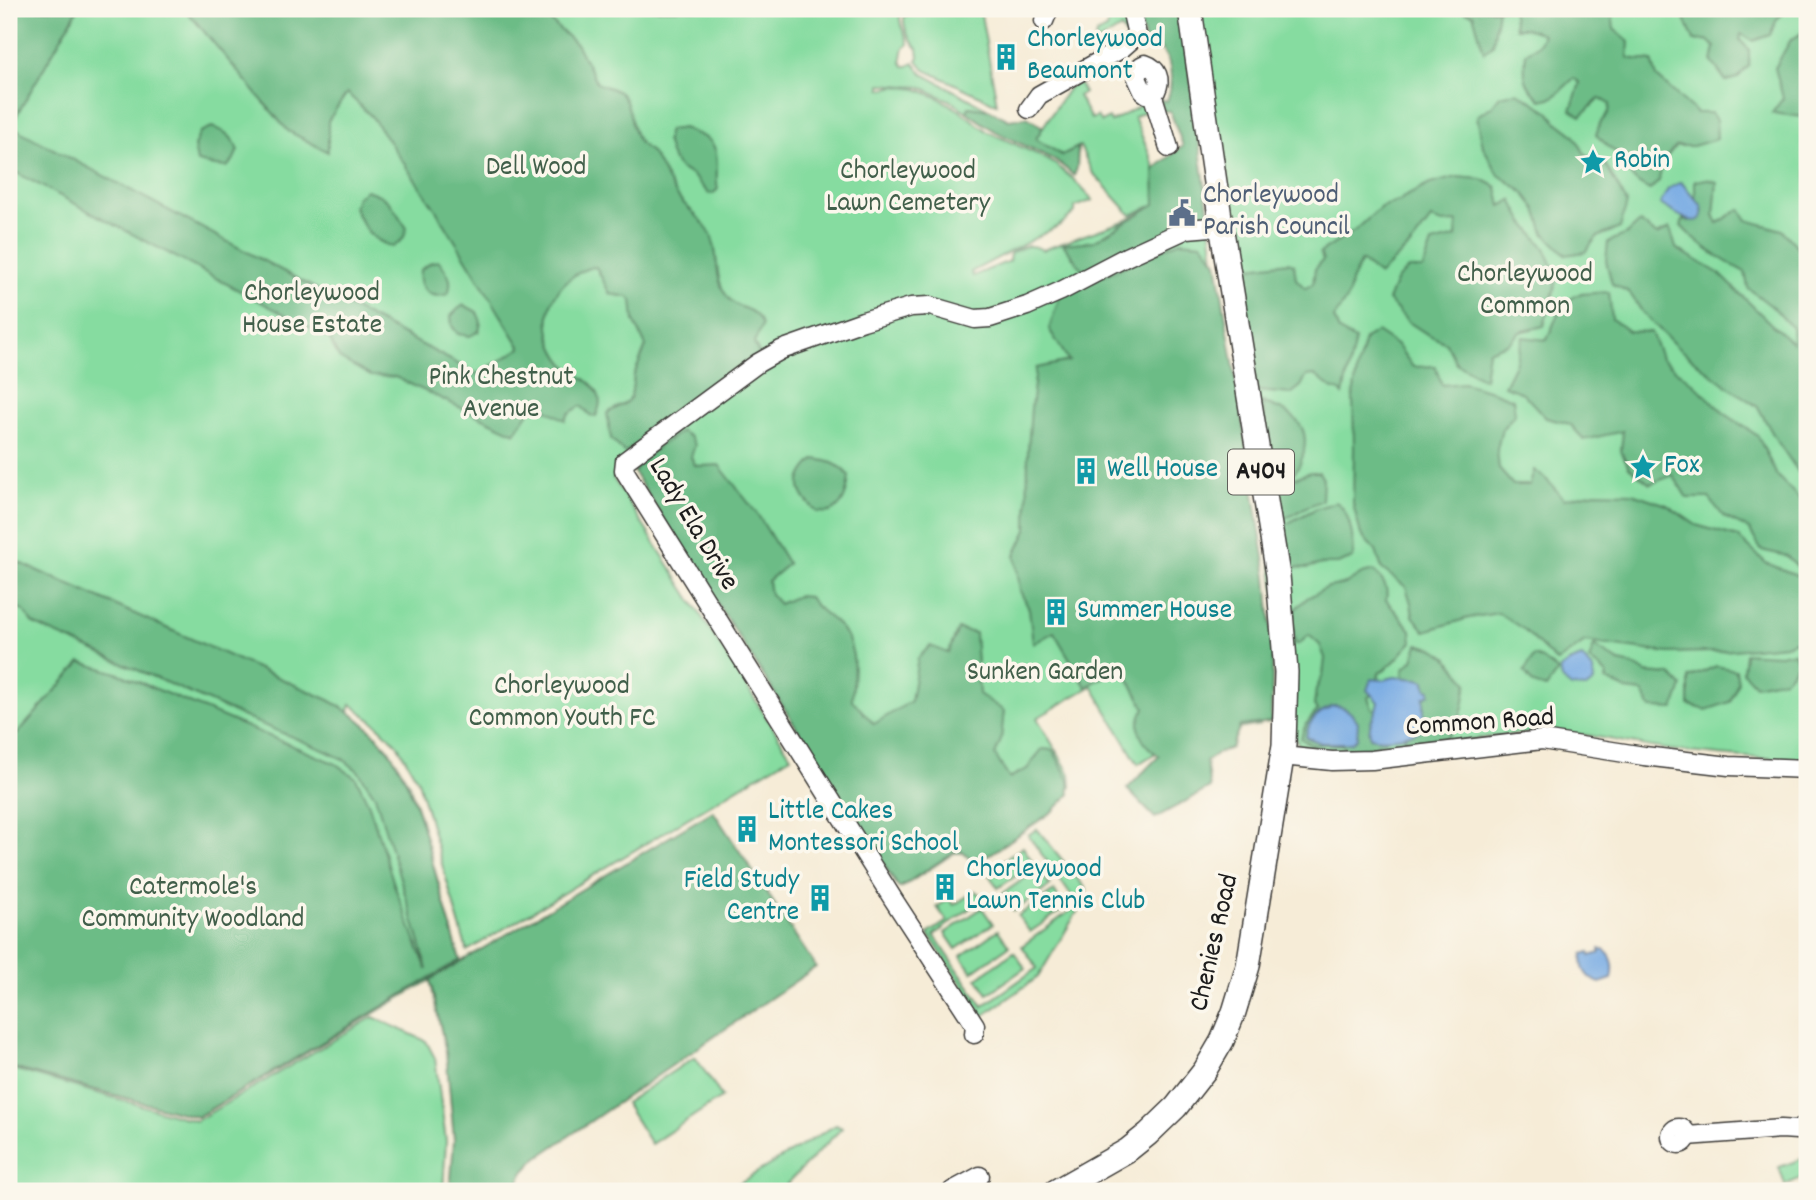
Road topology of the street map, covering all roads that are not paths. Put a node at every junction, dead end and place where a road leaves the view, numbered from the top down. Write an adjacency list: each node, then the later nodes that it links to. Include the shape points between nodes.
1 (1131, 9): 3 (street)
2 (1190, 9): 6 (main road, A404)
3 (1137, 35): 4 (street, via 1121,49 1039,95); 5 (street, via 1146,64 1155,69 1159,79 1152,93)
4 (1029, 109)
5 (1169, 148)
6 (1222, 232): 7 (main road, A404, via 1278,575 1286,672); 9 (street, Lady Ela Drive, via 1211,227 1187,229 1061,291 990,318 930,306 911,307 788,347 758,363 625,461 624,470 975,1025)
7 (1282, 756): 8 (street, Common Road, via 1372,760 1542,740 1729,766); 14 (main road, Chenies Road / A404, via 1248,966 1222,1041 1176,1107 1148,1134)
8 (1807, 769)
9 (974, 1034)
10 (1807, 1124): 11 (street, via 1797,1130)
11 (1687, 1136)
12 (980, 1176): 13 (street)
13 (959, 1190)
14 (1056, 1191)

